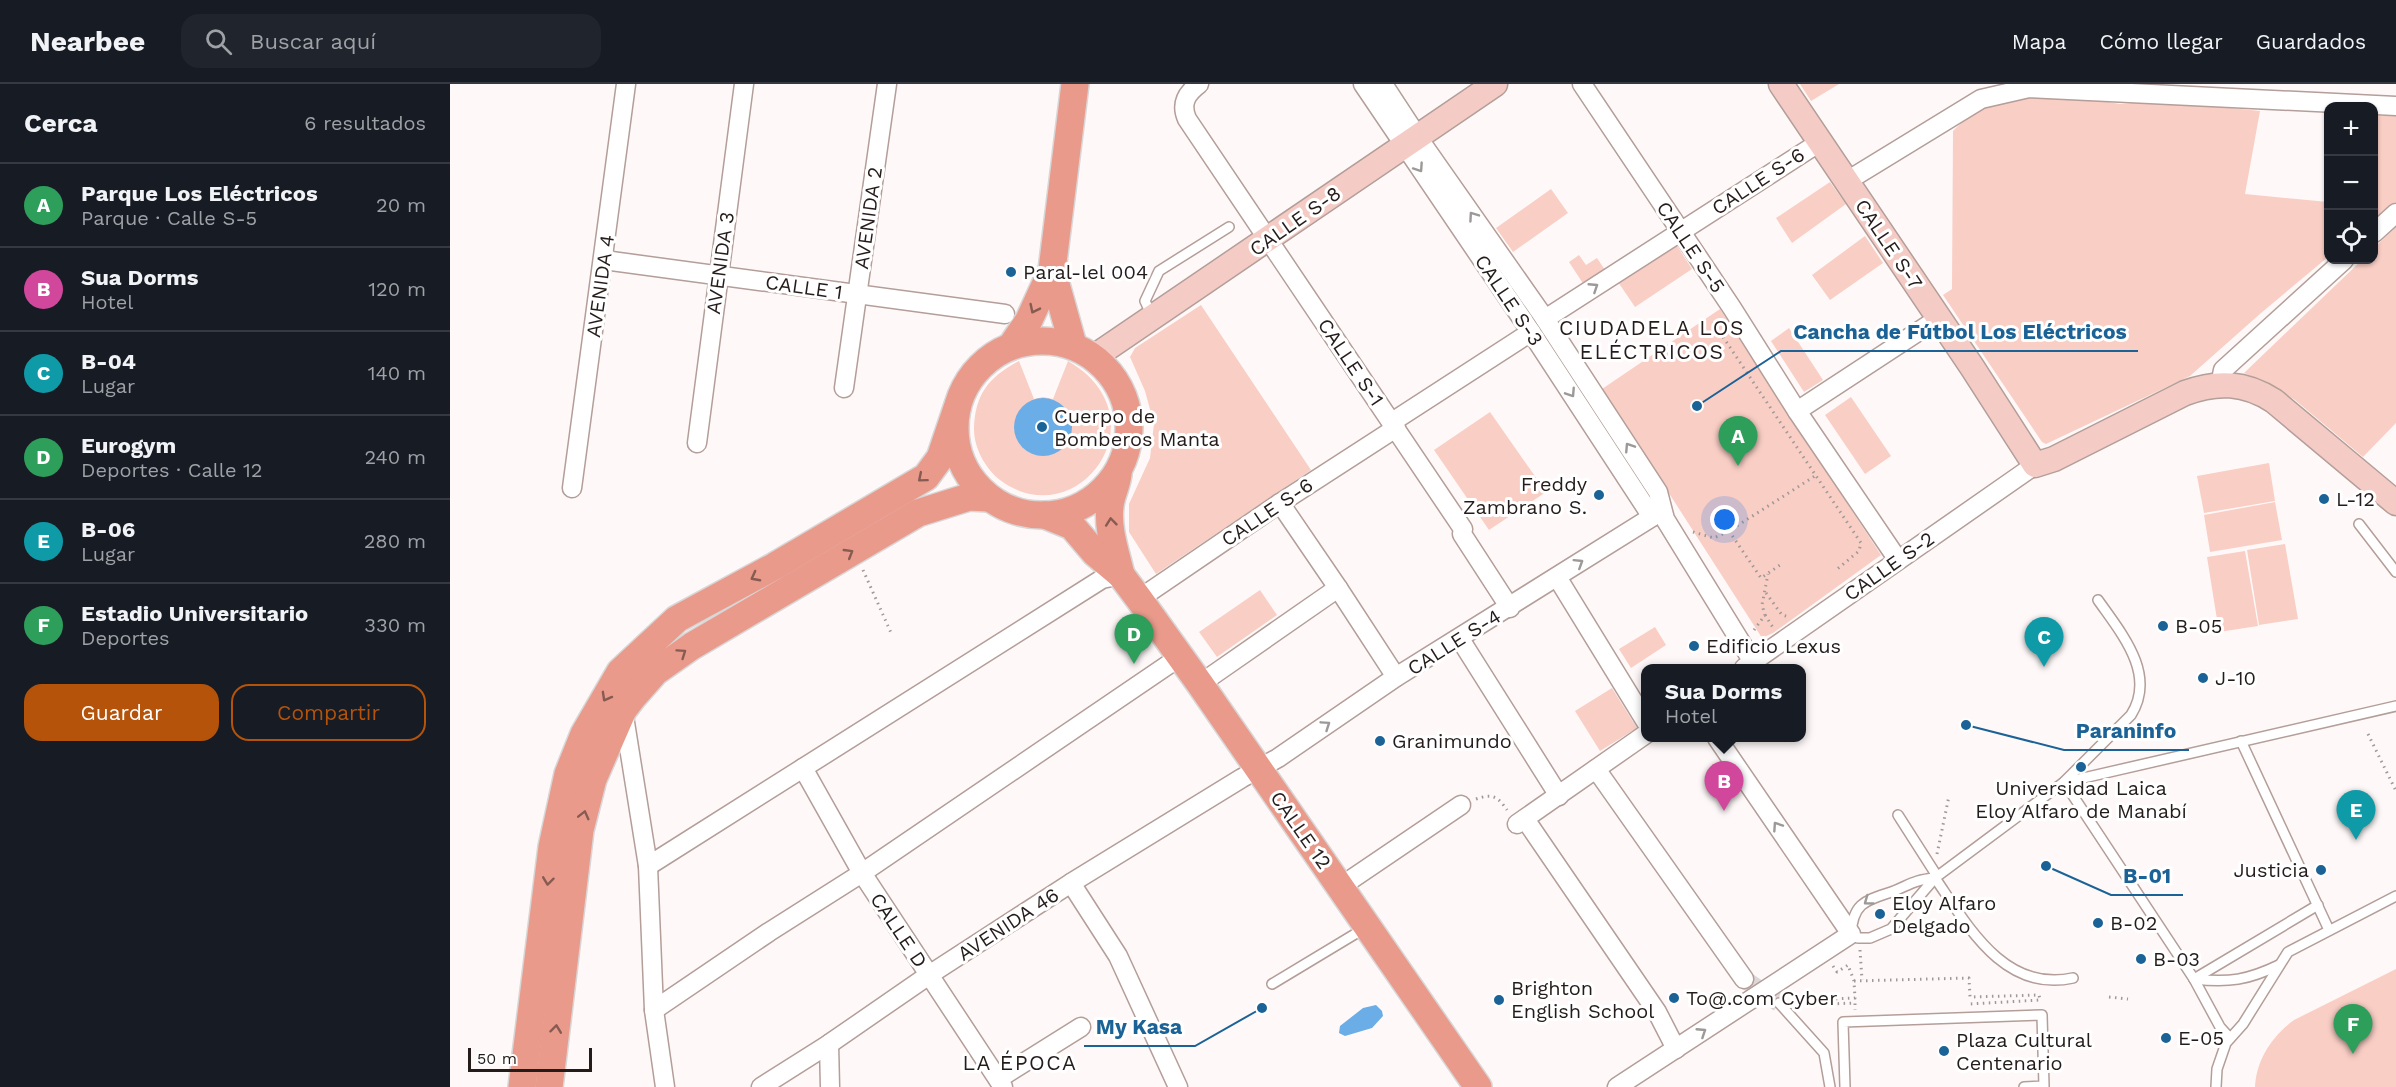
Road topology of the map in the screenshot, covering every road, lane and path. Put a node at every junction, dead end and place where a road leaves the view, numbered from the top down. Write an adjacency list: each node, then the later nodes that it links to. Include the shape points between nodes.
1 (626, 84): 21 (street, AVENIDA 4)
2 (744, 84): 24 (street, AVENIDA 3)
3 (887, 84): 25 (street, AVENIDA 2)
4 (1075, 84): 23 (main road)
5 (1199, 84): 20 (street, CALLE S-1, via 1185,100 1187,118)
6 (1363, 84): 13 (street, CALLE S-3)
7 (1383, 84): 13 (street, CALLE S-3)
8 (1495, 84): 13 (street, CALLE S-8)
9 (1581, 84): 19 (street, CALLE S-5)
10 (1781, 84): 14 (street, CALLE S-7)
11 (1976, 91): 12 (street, via 2029,88); 15 (street)
12 (2396, 106)
13 (1410, 141): 20 (street, CALLE S-8); 28 (street, CALLE S-3, one-way to 13); 31 (street, CALLE S-3, one-way to 31)
14 (1820, 142): 15 (street, CALLE S-7); 19 (street, CALLE S-6)
15 (1847, 181): 29 (street, CALLE S-7)
16 (2396, 213): 18 (street)
17 (1229, 227): 27 (lane, via 1159,271 1145,301)
18 (2378, 229)
19 (1680, 231): 28 (street, CALLE S-6, one-way to 19); 37 (street, CALLE S-5)
20 (1268, 240): 27 (street, CALLE S-8); 38 (street, CALLE S-1)
21 (604, 260): 24 (street, CALLE 1); 43 (street, AVENIDA 4)
22 (2340, 264): 34 (street, via 2223,370)
23 (1052, 270): 32 (main road, one-way to 32, via 1029,320); 33 (main road)
24 (718, 274): 25 (street, CALLE 1); 39 (street, AVENIDA 3)
25 (857, 295): 26 (street, CALLE 1); 35 (street, AVENIDA 2)
26 (1005, 314)
27 (1152, 316): 33 (street, CALLE S-8)
28 (1544, 317): 31 (street, CALLE S-6); 48 (street, CALLE S-3, one-way to 28, via 1660,496)
29 (1940, 318): 37 (street); 40 (street, CALLE S-7)
30 (1713, 322): 42 (path)
31 (1529, 329): 38 (street, CALLE S-6); 48 (street, CALLE S-3, one-way to 48)
32 (1012, 345): 33 (main road, via 1052,340); 36 (main road, via 987,360 968,381)
33 (1084, 351): 41 (main road, via 1115,380 1128,409 1127,450)
34 (2220, 385): 40 (street, via 2185,393); 46 (street, via 2259,391 2274,401)
35 (844, 388)
36 (957, 408): 44 (main road, via 955,433 960,458 972,480); 125 (main road, one-way to 125, via 940,458 926,477 677,619 620,672 584,734 568,774 552,847)
37 (1797, 411): 52 (street, CALLE S-5)
38 (1394, 425): 45 (street, CALLE S-6); 64 (street, CALLE S-1, via 1464,529 1462,534)
39 (697, 443)
40 (2035, 465): 52 (street, CALLE S-2)
41 (1119, 470): 47 (main road, via 1106,488 1088,502 1068,512); 58 (main road, CALLE 12, one-way to 41, via 1109,525)
42 (1815, 476): 50 (path); 55 (path, via 1861,543 1859,551)
43 (572, 488)
44 (989, 498): 47 (main road, via 1016,511); 77 (main road, one-way to 44, via 655,672 692,646 880,535 942,504 969,497)
45 (1280, 503): 60 (street); 62 (street, CALLE S-6)
46 (2396, 503)
47 (1045, 516): 58 (main road, CALLE 12, via 1072,526)
48 (1659, 518): 59 (street, CALLE S-4, one-way to 48); 72 (street, CALLE S-3)
49 (2359, 524): 56 (lane)
50 (1729, 531): 51 (path, via 1714,538); 57 (path, via 1761,578)
51 (1693, 532)
52 (1898, 560): 73 (street, CALLE S-2)
53 (860, 563): 69 (path)
54 (1783, 563): 57 (path)
55 (1835, 571)
56 (2396, 572)
57 (1768, 574): 61 (path)
58 (1121, 575): 62 (main road, CALLE 12); 83 (street, via 1102,579)
59 (1557, 577): 64 (street, CALLE S-4); 78 (street)
60 (1338, 588): 74 (street); 75 (street)
61 (1766, 593): 65 (path, via 1762,605); 66 (path)
62 (1139, 599): 71 (main road, CALLE 12)
63 (2098, 600): 86 (lane, via 2128,644 2138,668 2138,704)
64 (1510, 608): 70 (street, CALLE S-4)
65 (1765, 615): 67 (path); 68 (path)
66 (1787, 617)
67 (1754, 630)
68 (1775, 633)
69 (892, 635)
70 (1460, 639): 74 (street, CALLE S-4); 88 (street)
71 (1181, 656): 75 (main road, CALLE 12); 95 (street)
72 (1747, 664)
73 (1749, 664)
74 (1396, 677): 84 (street, CALLE S-4, one-way to 74)
75 (1200, 684): 84 (main road, CALLE 12)
76 (2396, 706): 81 (lane)
77 (623, 710): 94 (street); 126 (main road, one-way to 77, via 580,831 593,779)
78 (1641, 714)
79 (2368, 734): 87 (path)
80 (1641, 738): 85 (street)
81 (2241, 741): 86 (lane); 100 (lane)
82 (1720, 742): 103 (street, one-way to 82)
83 (803, 768): 94 (street); 95 (street, CALLE D)
84 (1258, 769): 97 (street, AVENIDA 46); 98 (main road, CALLE 12)
85 (1596, 769): 88 (street); 109 (street)
86 (2064, 782): 96 (lane); 110 (lane)
87 (2396, 791)
88 (1559, 796): 92 (street)
89 (1948, 796): 93 (path)
90 (1461, 805): 92 (path, via 1482,796 1498,797); 98 (street)
91 (1898, 815): 96 (lane)
92 (1521, 822): 123 (street, via 1657,1012)
93 (1937, 856)
94 (648, 866): 117 (street)
95 (862, 873): 107 (street, CALLE D); 117 (street)
96 (1936, 877): 103 (lane, via 1891,929 1870,938); 103 (lane, one-way to 103, via 1916,879 1870,899 1855,913); 108 (lane, via 1986,950 2001,962 2038,977 2059,981)
97 (1071, 883): 107 (street, AVENIDA 46); 130 (street, via 1118,956)
98 (1340, 887): 101 (main road, CALLE 12)
99 (2396, 896): 102 (lane)
100 (2318, 905): 102 (lane); 110 (lane)
101 (1367, 927): 113 (lane); 131 (main road, CALLE 12)
102 (2329, 930): 106 (lane, via 2288,952)
103 (1851, 934): 123 (street, one-way to 103)
104 (1860, 950): 111 (path)
105 (1832, 965): 112 (path, via 1837,972 1848,965)
106 (2279, 965): 110 (lane, via 2237,981); 121 (lane)
107 (930, 975): 122 (street, AVENIDA 46); 124 (street, CALLE D)
108 (2073, 978)
109 (1744, 979)
110 (2194, 979): 121 (lane)
111 (1862, 980): 112 (path); 118 (path, via 1969,978 1970,997 2039,995 2040,1000 1970,1003)
112 (1854, 981): 119 (path, via 1854,998 1828,999 1828,1004 1854,1003)
113 (1272, 984)
114 (2109, 997): 115 (path)
115 (2128, 999)
116 (1779, 1003): 133 (lane, via 1824,1053)
117 (654, 1010): 127 (street)
118 (1971, 1010)
119 (1855, 1015)
120 (1081, 1027): 124 (street)
121 (2230, 1038): 137 (lane, via 2217,1069)
122 (829, 1044): 128 (street, AVENIDA 46); 129 (street)
123 (1676, 1049): 132 (street)
124 (1000, 1083)
125 (522, 1087)
126 (549, 1087)
127 (665, 1087)
128 (761, 1087)
129 (830, 1087)
130 (1178, 1087)
131 (1478, 1087)
132 (1617, 1087)
133 (1830, 1087)
134 (1845, 1087): 136 (lane, via 1843,1022 2042,1015)
135 (2024, 1087): 136 (lane)
136 (2044, 1087)
137 (2216, 1087)

